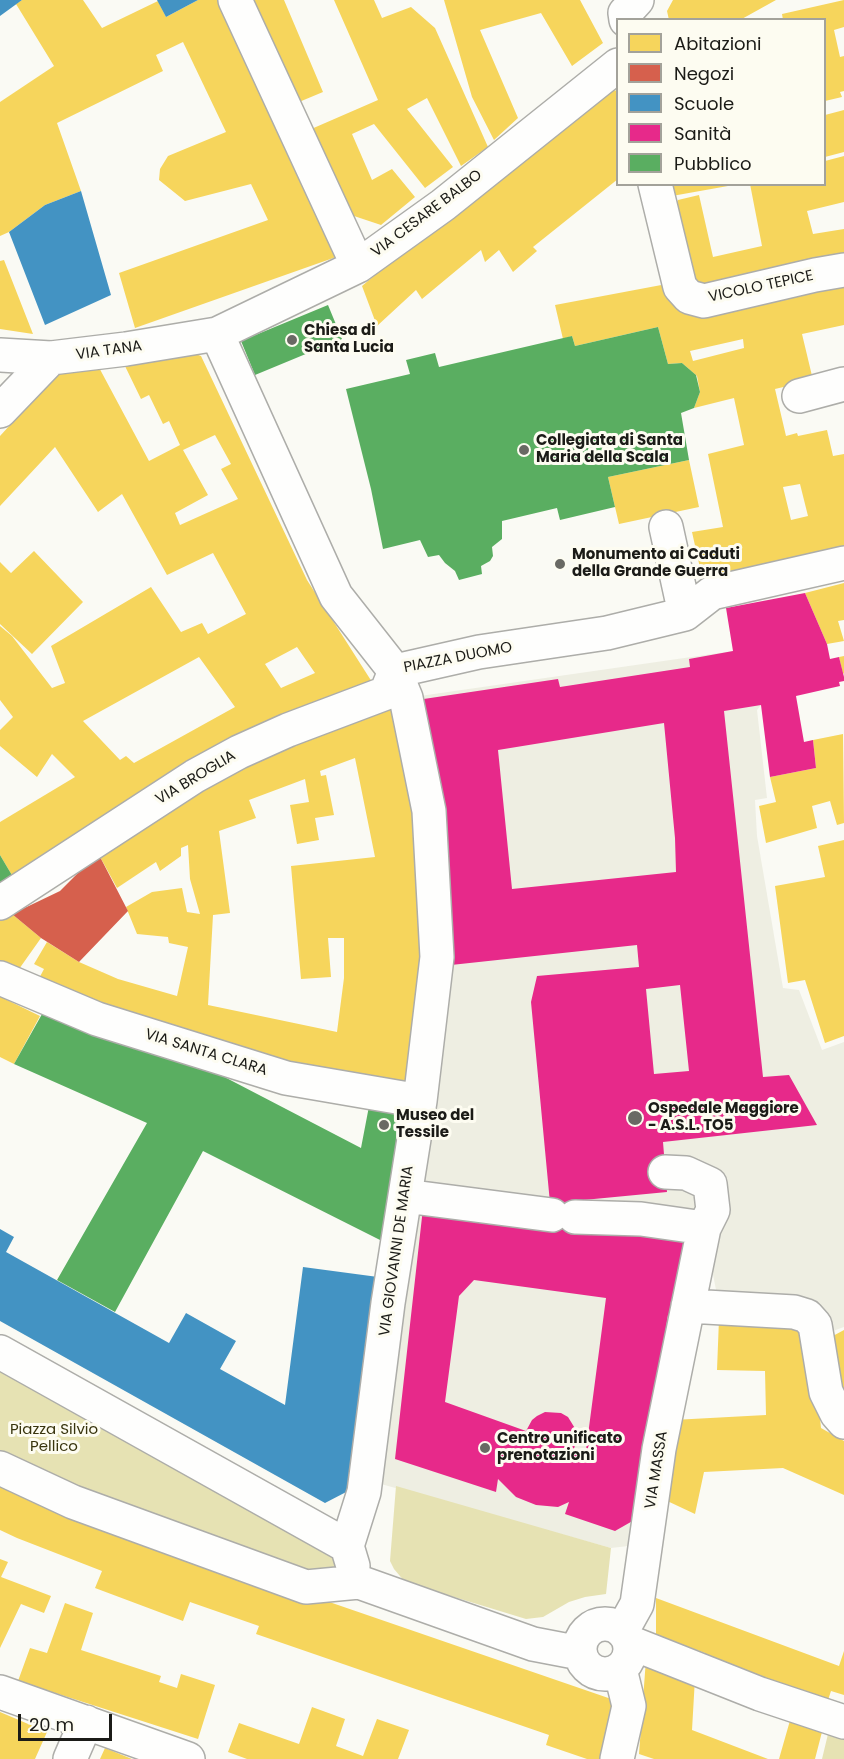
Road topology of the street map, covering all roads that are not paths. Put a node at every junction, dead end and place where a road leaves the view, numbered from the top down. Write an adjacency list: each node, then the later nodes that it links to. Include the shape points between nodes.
1 (236, 0): 4 (street)
2 (616, 67): 4 (street, VIA CESARE BALBO, via 443,205)
3 (655, 186): 5 (street, VICOLO TEPICE, via 680,287 689,297 704,301)
4 (358, 266): 6 (street, VIA CESARE BALBO)
5 (844, 270)
6 (218, 334): 8 (street, VIA TANA); 15 (street, PIAZZA DUOMO, via 336,596)
7 (0, 355): 8 (street, VIA TANA)
8 (51, 358): 11 (street)
9 (844, 384): 10 (street)
10 (799, 396)
11 (0, 411)
12 (666, 527): 14 (street)
13 (844, 563): 14 (street, PIAZZA DUOMO, via 712,593)
14 (685, 614): 15 (street, PIAZZA DUOMO, via 607,633 479,652)
15 (395, 670): 16 (street, VIA BROGLIA, via 386,693 239,752 195,776); 18 (street, VIA GIOVANNI DE MARIA, via 406,698 429,822 437,957)
16 (0, 903)
17 (0, 978): 18 (street, VIA SANTA CLARA, via 97,1019 286,1078)
18 (420, 1101): 20 (street, VIA GIOVANNI DE MARIA)
19 (665, 1172): 21 (street, VIA MASSA, via 686,1173 710,1184 714,1210)
20 (405, 1196): 21 (street, via 563,1216 641,1219); 27 (street, VIA GIOVANNI DE MARIA, via 404,1280 364,1492)
21 (704, 1228): 22 (street, VIA MASSA)
22 (688, 1306): 24 (street, via 807,1316 815,1325 826,1392); 28 (street, VIA MASSA, via 659,1449)
23 (0, 1352): 27 (street)
24 (844, 1422)
25 (0, 1468): 29 (street, via 72,1502 306,1587)
26 (625, 1526): 28 (street)
27 (347, 1546): 29 (street)
28 (641, 1577): 30 (street, VIA MASSA)
29 (359, 1582): 30 (street, via 533,1644 580,1653 586,1632 610,1624)
30 (624, 1648): 33 (street); 36 (street, via 629,1706)
31 (0, 1692): 32 (street)
32 (86, 1722): 34 (street); 35 (street)
33 (844, 1722)
34 (70, 1759)
35 (188, 1759)
36 (617, 1759)

